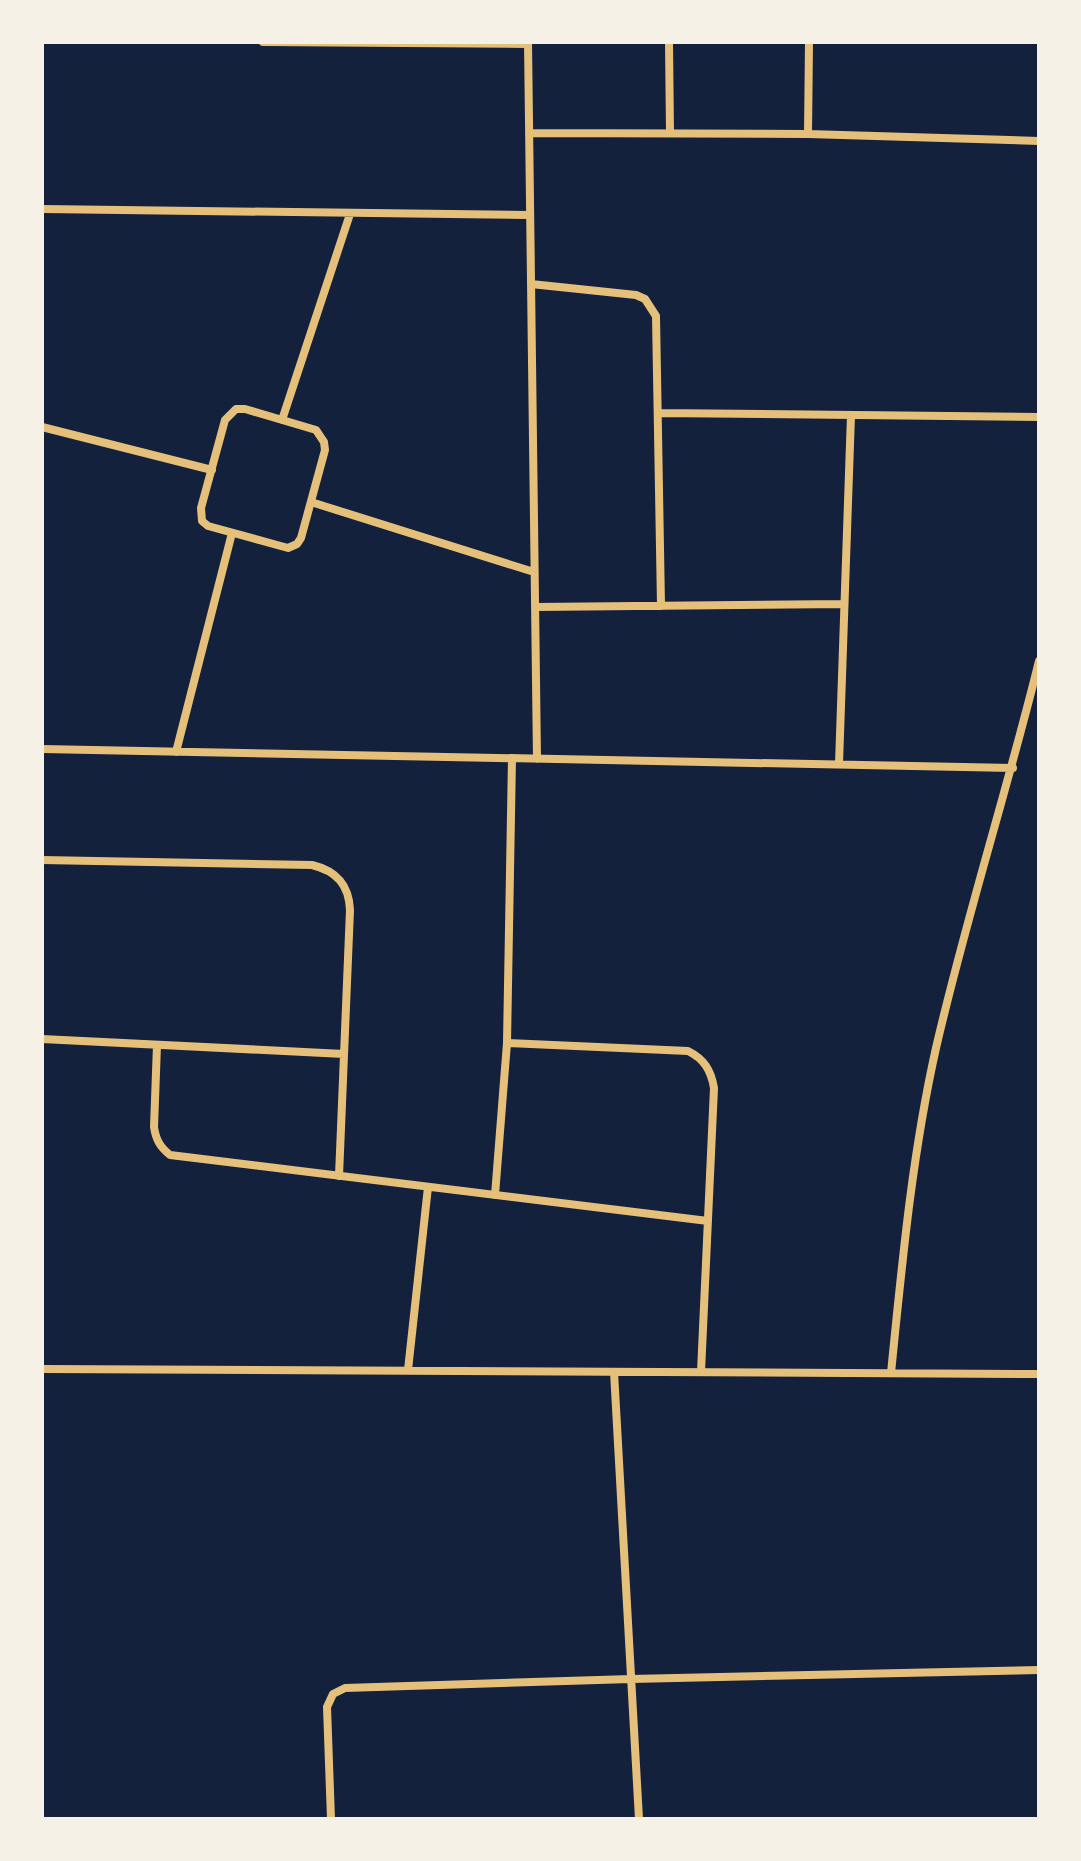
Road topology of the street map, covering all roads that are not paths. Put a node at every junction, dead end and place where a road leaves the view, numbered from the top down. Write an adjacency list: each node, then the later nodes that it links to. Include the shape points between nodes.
1 (263, 42): 4 (street)
2 (669, 42): 6 (street)
3 (809, 42): 7 (street)
4 (528, 43): 5 (street)
5 (529, 133): 6 (street); 11 (street)
6 (670, 133): 7 (street)
7 (808, 134): 8 (street)
8 (1039, 141)
9 (42, 209): 10 (street)
10 (350, 214): 11 (street); 16 (street)
11 (530, 215): 12 (street)
12 (531, 284): 13 (street, via 645,299 658,326); 21 (street)
13 (659, 413): 14 (street); 23 (street)
14 (851, 415): 15 (street); 22 (street)
15 (1039, 417)
16 (282, 420): 18 (street, via 245,409 230,413); 19 (street, via 316,430 324,442)
17 (42, 427): 18 (street)
18 (212, 470): 20 (street, via 202,521)
19 (311, 502): 20 (street, via 301,538 288,548); 21 (street)
20 (232, 533): 27 (street)
21 (534, 572): 24 (street)
22 (844, 604): 23 (street); 30 (street)
23 (661, 606): 24 (street)
24 (535, 607): 29 (street)
25 (1039, 661): 31 (street)
26 (42, 749): 27 (street)
27 (176, 752): 28 (street)
28 (512, 758): 29 (street); 34 (street)
29 (537, 759): 30 (street)
30 (839, 764): 31 (street)
31 (1013, 768): 45 (street, via 933,1063 916,1156)
32 (42, 860): 36 (street, via 312,865 336,875 345,884 350,910)
33 (42, 1039): 35 (street)
34 (507, 1043): 39 (street); 40 (street, via 688,1051 698,1056 707,1065 714,1088)
35 (157, 1045): 36 (street); 37 (street, via 154,1127 170,1155)
36 (344, 1054): 37 (street)
37 (339, 1176): 38 (street)
38 (428, 1187): 39 (street); 42 (street)
39 (495, 1195): 40 (street)
40 (708, 1221): 44 (street)
41 (42, 1369): 42 (street)
42 (408, 1370): 43 (street)
43 (614, 1372): 44 (street); 48 (street)
44 (701, 1372): 45 (street)
45 (891, 1373): 46 (street)
46 (1039, 1374)
47 (1039, 1670): 48 (street)
48 (631, 1679): 49 (street, via 352,1688 333,1694 327,1707); 50 (street)
49 (331, 1819)
50 (639, 1819)

